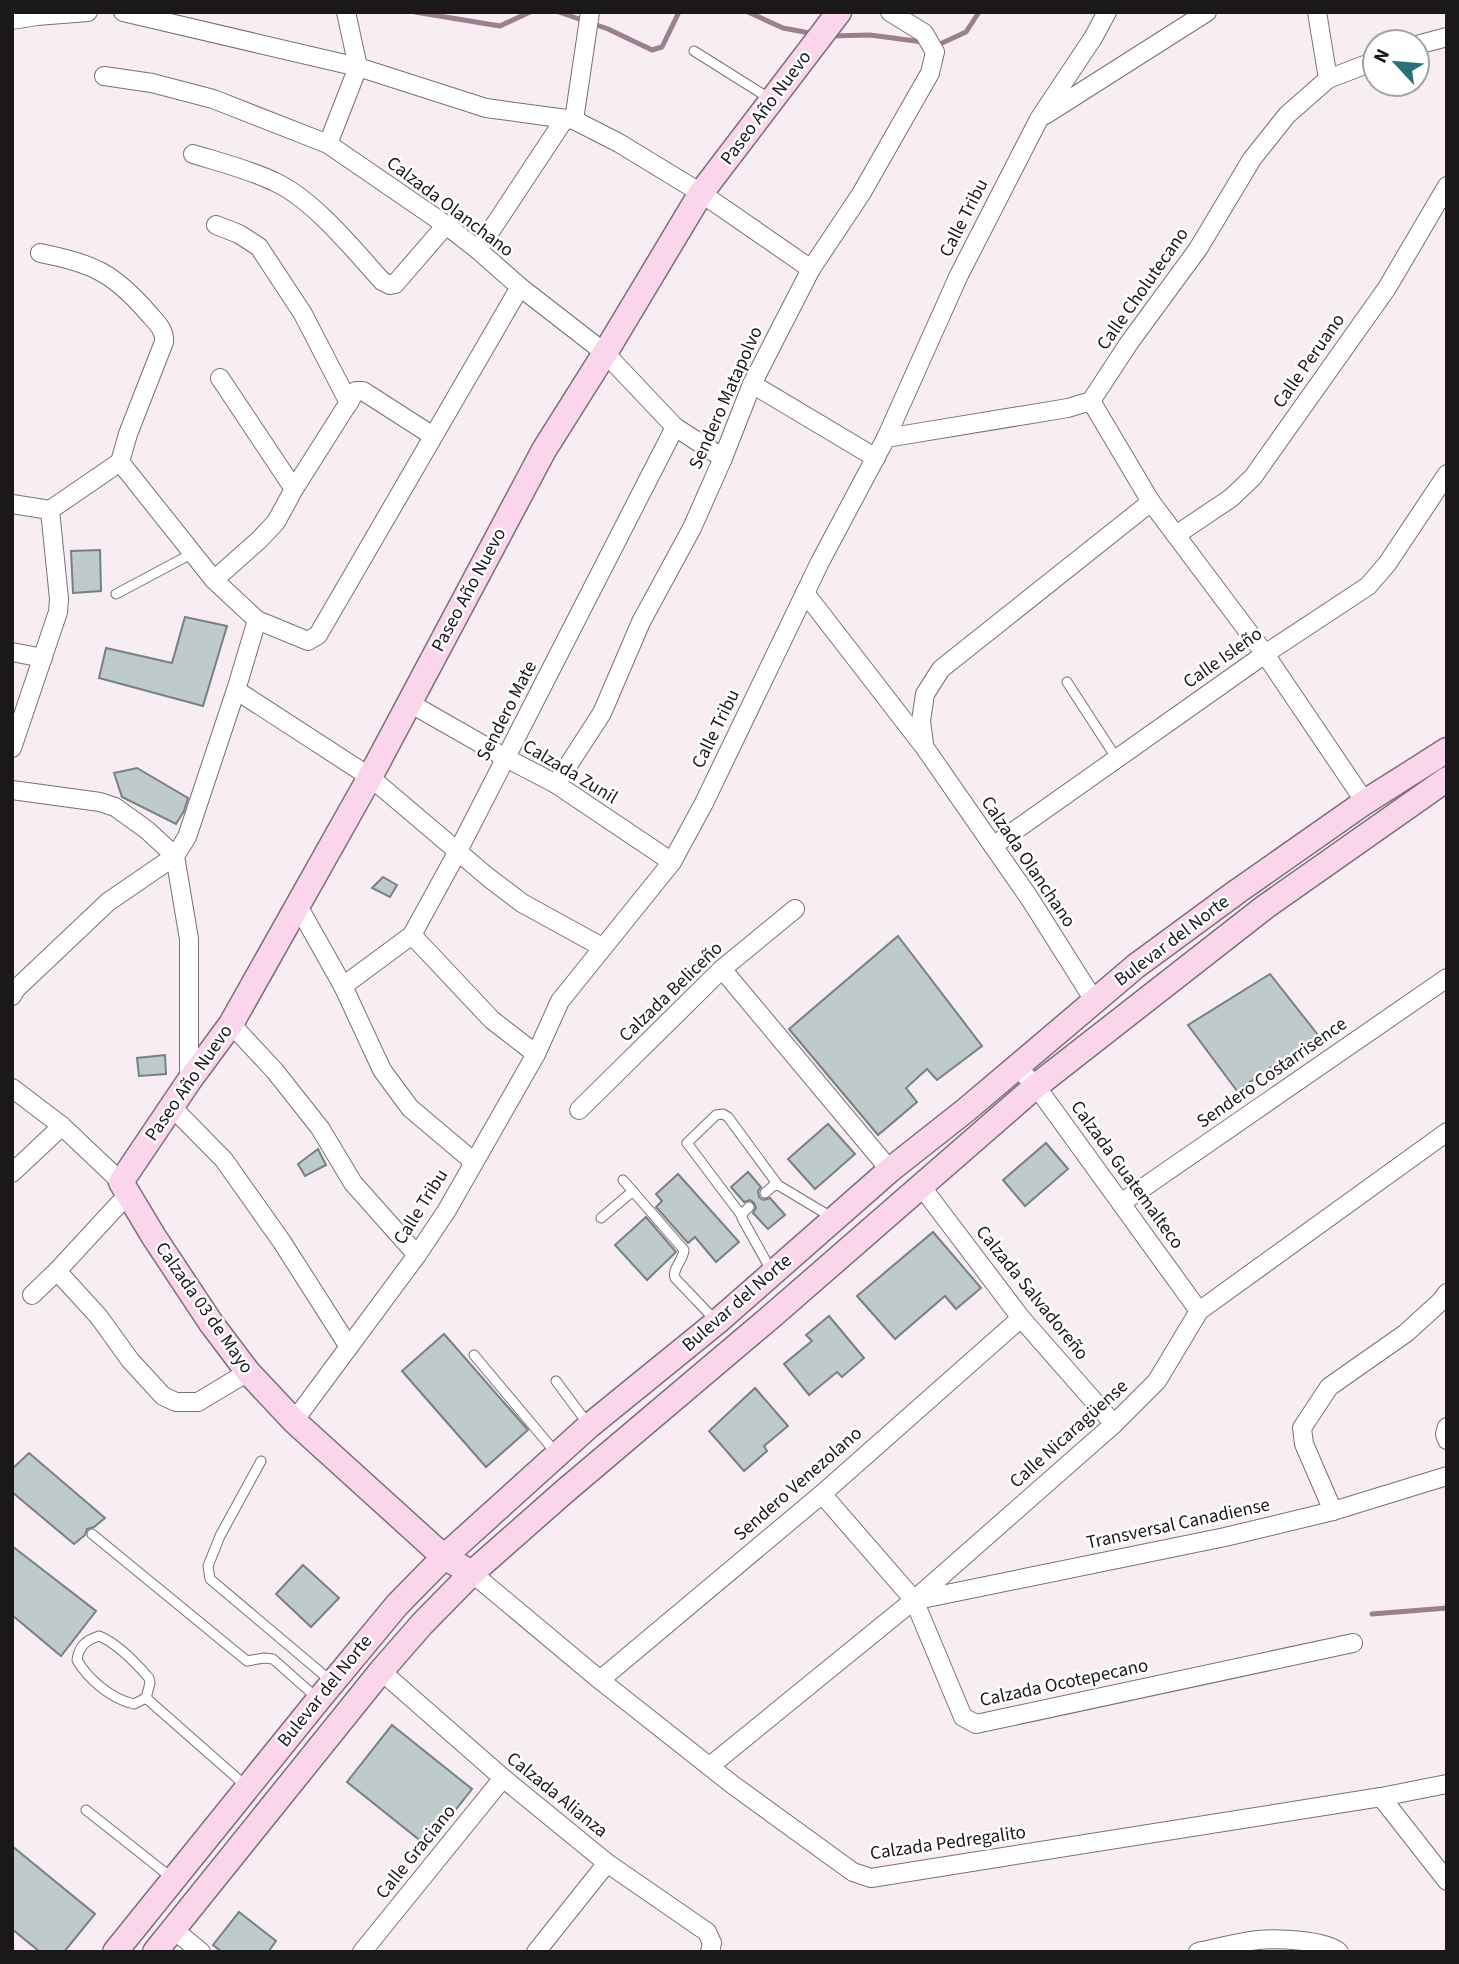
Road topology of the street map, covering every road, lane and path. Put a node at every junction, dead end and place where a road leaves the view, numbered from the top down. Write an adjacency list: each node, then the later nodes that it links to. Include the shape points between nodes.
1 (88, 12): 8 (street)
2 (123, 12): 13 (street)
3 (590, 12): 18 (street)
4 (890, 12): 27 (street, Sendero Matapolvo, via 924,33 935,52 930,73 861,194)
5 (1107, 12): 17 (street, Calle Tribu)
6 (1208, 12): 17 (street)
7 (1317, 12): 15 (street)
8 (14, 17)
9 (348, 17): 13 (street)
10 (835, 17): 16 (main road, Paseo Año Nuevo)
11 (694, 51): 16 (lane)
12 (1361, 66): 15 (street, Calle Cholutecano)
13 (358, 68): 18 (street, via 486,108); 19 (street)
14 (104, 76): 19 (street, Calzada Olanchano, via 214,99)
15 (1328, 79): 32 (street, Calle Cholutecano, via 1287,116 1252,159 1198,249)
16 (773, 101): 22 (main road, Paseo Año Nuevo)
17 (1039, 119): 36 (street, Calle Tribu, via 959,275)
18 (569, 120): 22 (street, via 619,143); 25 (street)
19 (328, 144): 24 (street, Calzada Olanchano)
20 (193, 153): 24 (street, via 296,194 390,285)
21 (1447, 186): 45 (street, Calle Peruano, via 1387,288 1253,477)
22 (701, 193): 27 (street); 29 (main road, Paseo Año Nuevo)
23 (216, 225): 33 (street, via 259,247 303,314)
24 (446, 225): 25 (street, Calzada Olanchano)
25 (478, 250): 28 (street, Calzada Olanchano)
26 (40, 253): 39 (street, via 101,270 130,291 164,334)
27 (811, 269): 31 (street, Sendero Matapolvo)
28 (520, 287): 29 (street, Calzada Olanchano); 35 (street)
29 (605, 353): 34 (street, Calzada Olanchano); 56 (main road, Paseo Año Nuevo, via 544,450)
30 (220, 378): 41 (street)
31 (751, 384): 37 (street, Sendero Matapolvo); 38 (street)
32 (1091, 401): 36 (street); 42 (street)
33 (349, 403): 35 (street, via 356,391 363,391); 41 (street)
34 (675, 428): 37 (street, Calzada Olanchano); 60 (street, Sendero Mate)
35 (433, 436): 50 (street, via 318,635 308,641)
36 (886, 438): 38 (street, Calle Tribu)
37 (723, 458): 64 (street, Sendero Matapolvo, via 601,713)
38 (876, 458): 48 (street, Calle Tribu)
39 (120, 461): 44 (street); 46 (street)
40 (1447, 474): 52 (street, Calle Isleño, via 1368,586)
41 (295, 489): 47 (street, via 276,522)
42 (1151, 502): 45 (street); 58 (street, via 941,669 925,694 921,720)
43 (14, 503): 44 (street)
44 (50, 510): 53 (street, via 59,599)
45 (1176, 536): 52 (street)
46 (193, 553): 47 (street); 49 (lane)
47 (214, 580): 50 (street)
48 (805, 593): 58 (street, Calzada Olanchano); 70 (street, Calle Tribu)
49 (116, 594)
50 (257, 620): 55 (street)
51 (12, 652): 53 (street)
52 (1265, 654): 61 (street, Calle Isleño); 66 (street)
53 (43, 658): 57 (street)
54 (1067, 682): 61 (lane)
55 (236, 690): 62 (street); 69 (street, via 187,837)
56 (408, 702): 60 (street, Calzada Zunil); 62 (main road, Paseo Año Nuevo)
57 (12, 748)
58 (925, 748): 67 (street, Calzada Olanchano)
59 (1447, 750): 66 (main road, Bulevar del Norte)
60 (506, 758): 64 (street, Calzada Zunil); 68 (street, Sendero Mate)
61 (1117, 759): 67 (street, Calle Isleño)
62 (370, 777): 68 (street); 71 (main road, Paseo Año Nuevo)
63 (1447, 779): 84 (main road, Bulevar del Norte, via 1265,907)
64 (556, 784): 70 (street, Calzada Zunil)
65 (12, 790): 69 (street, via 115,807)
66 (1365, 802): 79 (main road, Bulevar del Norte, via 1136,966)
67 (993, 846): 79 (street, Calzada Olanchano)
68 (458, 851): 73 (street, Sendero Mate); 74 (street, via 522,903)
69 (175, 856): 78 (street, via 108,902); 83 (street, via 189,940)
70 (672, 862): 74 (street, Calle Tribu)
71 (298, 906): 77 (street); 80 (main road, Paseo Año Nuevo)
72 (795, 909): 75 (street, Calzada Beliceño)
73 (412, 935): 77 (street, Sendero Mate); 81 (street, via 492,1020)
74 (602, 947): 81 (street, Calle Tribu, via 560,1001)
75 (722, 969): 87 (street, Calzada Beliceño); 91 (street)
76 (1447, 978): 99 (street, Sendero Costarrisence)
77 (342, 986): 90 (street, via 382,1070 410,1108)
78 (12, 996)
79 (1095, 1002): 82 (main road, Bulevar del Norte)
80 (230, 1024): 83 (main road, Paseo Año Nuevo); 104 (street, via 274,1070 320,1128 353,1183)
81 (536, 1054): 90 (street, Calle Tribu)
82 (1017, 1067): 84 (street, Calzada Guatemalteco); 91 (main road, Bulevar del Norte)
83 (189, 1081): 86 (main road, Paseo Año Nuevo)
84 (1036, 1086): 95 (main road, Bulevar del Norte); 99 (street, Calzada Guatemalteco)
85 (12, 1088): 88 (street, Calzada 03 de Mayo)
86 (172, 1107): 96 (main road, Paseo Año Nuevo); 112 (street, via 224,1160)
87 (579, 1110)
88 (62, 1126): 92 (street); 96 (street, Calzada 03 de Mayo)
89 (1444, 1141): 109 (street, Calle Nicaragüense)
90 (474, 1161): 104 (street, Calle Tribu)
91 (890, 1170): 103 (main road, Bulevar del Norte)
92 (12, 1173)
93 (623, 1180): 97 (lane)
94 (778, 1185): 98 (lane); 101 (lane, via 728,1117 716,1115 687,1143); 103 (lane)
95 (921, 1186): 110 (street, Calzada Salvadoreño); 128 (main road, Bulevar del Norte)
96 (125, 1187): 105 (street, Paseo Año Nuevo); 114 (main road, Calzada 03 de Mayo, via 154,1237)
97 (633, 1191): 102 (lane); 111 (lane, via 684,1250 675,1278)
98 (765, 1192)
99 (1121, 1203): 109 (street, Calzada Guatemalteco)
100 (749, 1207): 101 (lane)
101 (742, 1216): 106 (lane)
102 (601, 1218)
103 (834, 1219): 106 (main road, Bulevar del Norte)
104 (417, 1255): 112 (street, Calle Tribu)
105 (57, 1271): 108 (street, Paseo Año Nuevo); 114 (street, via 163,1396 177,1402 198,1402)
106 (772, 1274): 111 (main road, Bulevar del Norte)
107 (1447, 1293): 125 (street, via 1406,1333 1329,1387 1302,1427 1304,1444)
108 (32, 1295)
109 (1199, 1311): 117 (street, Calle Nicaragüense, via 1157,1381)
110 (1021, 1318): 117 (street, Calzada Salvadoreño); 124 (street, Sendero Venezolano)
111 (717, 1322): 118 (main road, Bulevar del Norte)
112 (349, 1347): 116 (street, Calle Tribu)
113 (474, 1355): 121 (lane)
114 (248, 1372): 116 (main road, Calzada 03 de Mayo)
115 (556, 1381): 118 (lane)
116 (294, 1421): 127 (main road, Calzada 03 de Mayo)
117 (1114, 1424): 129 (street, Calle Nicaragüense)
118 (589, 1426): 121 (main road, Bulevar del Norte)
119 (1447, 1427): 120 (street)
120 (1447, 1440)
121 (557, 1455): 127 (main road, Bulevar del Norte)
122 (261, 1461): 133 (lane, via 220,1536 208,1566 210,1578)
123 (1447, 1476): 125 (street, Transversal Canadiense)
124 (822, 1494): 129 (street, Calzada Ocotepecano); 132 (street, Sendero Venezolano)
125 (1334, 1511): 129 (street, Transversal Canadiense)
126 (92, 1534): 133 (lane, via 247,1661 273,1659)
127 (444, 1557): 128 (main road, Calzada 03 de Mayo); 133 (main road, Bulevar del Norte, via 397,1605)
128 (472, 1573): 131 (main road, Bulevar del Norte); 132 (street, Calzada Pedregalito)
129 (914, 1600): 130 (street, Calzada Ocotepecano, via 963,1717 976,1724); 135 (street, Calle Nicaragüense)
130 (1353, 1643)
131 (381, 1671): 136 (street, Calzada Alianza); 144 (main road, Bulevar del Norte)
132 (600, 1679): 135 (street, Calzada Pedregalito)
133 (326, 1691): 138 (main road, Bulevar del Norte)
134 (146, 1698): 134 (lane, via 149,1678 106,1638 99,1636 84,1643 77,1660 103,1688 125,1702); 138 (lane)
135 (710, 1766): 139 (street, Calzada Pedregalito, via 853,1872 871,1878)
136 (503, 1778): 141 (street, Calzada Alianza); 149 (street, Calle Graciano)
137 (1447, 1784): 139 (street, Calzada Pedregalito)
138 (247, 1787): 142 (main road, Bulevar del Norte)
139 (1381, 1797): 143 (street)
140 (86, 1810): 142 (lane)
141 (607, 1863): 145 (street, Calzada Alianza, via 706,1932); 150 (street)
142 (173, 1879): 146 (main road, Bulevar del Norte)
143 (1447, 1881)
144 (173, 1929): 147 (main road, Bulevar del Norte); 148 (street)
145 (711, 1948)
146 (115, 1952)
147 (155, 1952)
148 (201, 1952)
149 (362, 1952)
150 (536, 1952)
151 (1198, 1952): 152 (street, via 1259,1940 1298,1941)
152 (1339, 1952)

